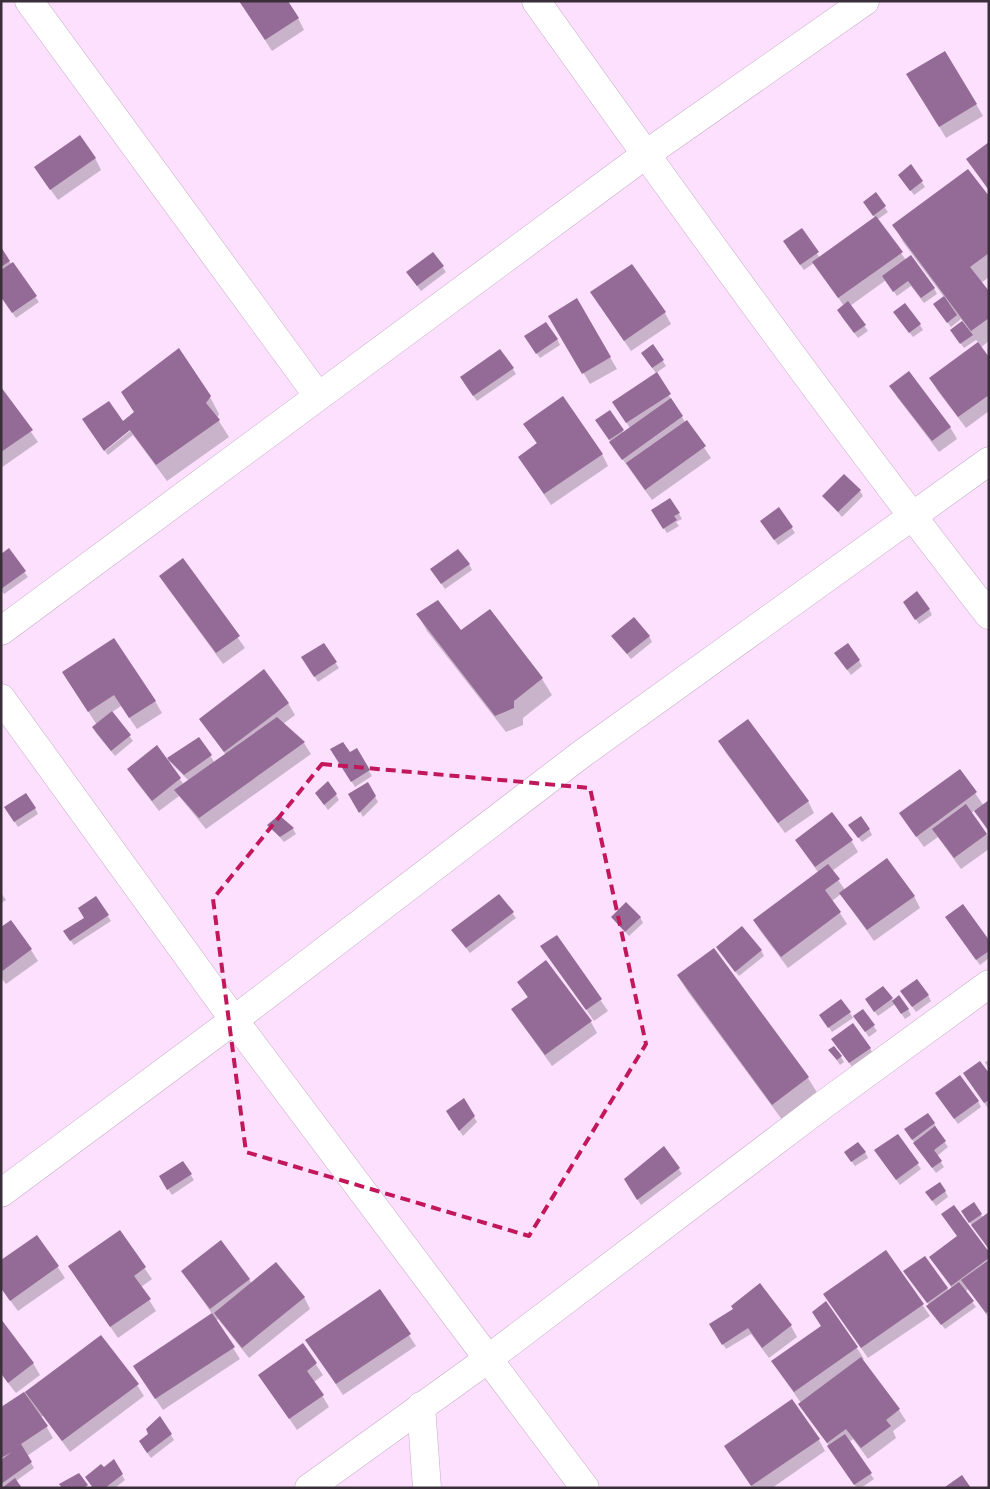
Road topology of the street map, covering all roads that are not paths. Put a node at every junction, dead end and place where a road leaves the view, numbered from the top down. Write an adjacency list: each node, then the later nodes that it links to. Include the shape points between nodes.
1 (28, 1): 5 (street)
2 (536, 1): 4 (street)
3 (865, 1): 4 (street)
4 (646, 155): 5 (street); 7 (street)
5 (318, 396): 9 (street)
6 (989, 461): 7 (street)
7 (911, 516): 8 (street); 12 (street, via 583,753)
8 (989, 615)
9 (1, 631)
10 (1, 698): 12 (street)
11 (989, 984): 14 (street, via 815,1111)
12 (234, 1020): 13 (street); 14 (street)
13 (1, 1193)
14 (488, 1359): 15 (street); 18 (street)
15 (421, 1406): 16 (street); 17 (street)
16 (309, 1488)
17 (428, 1488)
18 (585, 1488)

